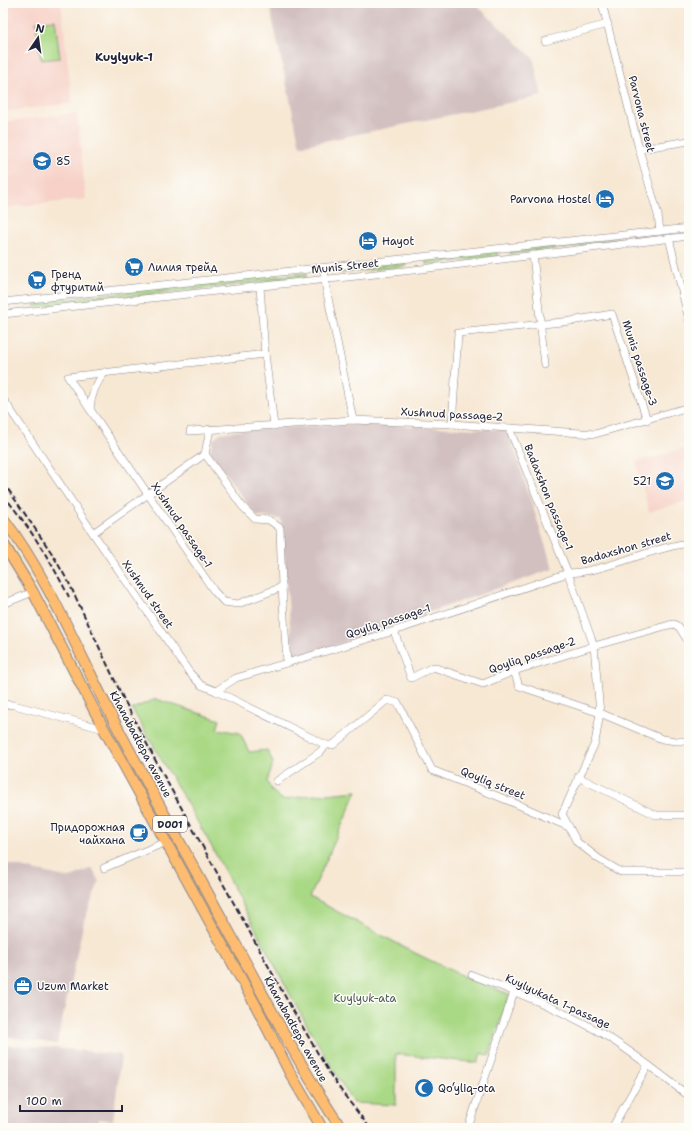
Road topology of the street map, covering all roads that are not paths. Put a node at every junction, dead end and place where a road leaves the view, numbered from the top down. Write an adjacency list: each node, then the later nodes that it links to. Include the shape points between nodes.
1 (602, 3): 2 (street, Parvona street)
2 (608, 24): 3 (street); 5 (street, Parvona street)
3 (545, 41)
4 (689, 141): 5 (street)
5 (639, 149): 7 (street, Parvona street, via 658,215)
6 (689, 228): 7 (street, Munis Street)
7 (660, 231): 10 (street, Munis Street)
8 (689, 236): 9 (street, Munis Street)
9 (669, 238): 11 (street, Munis Street); 22 (street)
10 (504, 247): 12 (street, Munis Street); 13 (street)
11 (533, 255): 13 (street, Munis Street); 23 (street)
12 (411, 258): 14 (street, Munis Street); 15 (street)
13 (506, 258): 15 (street, Munis Street)
14 (324, 268): 16 (street); 18 (street, Munis Street)
15 (413, 270): 16 (street, Munis Street)
16 (326, 279): 17 (street, Munis Street); 30 (street)
17 (260, 287): 20 (street, Munis Street); 24 (street)
18 (28, 299): 19 (street, Munis Street); 20 (street)
19 (3, 302)
20 (30, 310): 21 (street, Munis Street)
21 (3, 314)
22 (689, 320)
23 (540, 324): 25 (street); 31 (street, Munis passage-3, via 612,314); 32 (street, Munis passage-3, via 458,333)
24 (265, 354): 26 (street, Xushnud passage-1); 33 (street)
25 (545, 365)
26 (105, 372): 29 (street, via 91,397); 29 (street, Xushnud passage-1, via 68,377)
27 (3, 398): 40 (street, Xushnud street)
28 (689, 407): 31 (street, Xushnud passage-2)
29 (90, 408): 38 (street, Xushnud passage-1)
30 (353, 420): 32 (street, Xushnud passage-2); 33 (street, Xushnud passage-2)
31 (646, 420): 34 (street, Xushnud passage-2, via 595,434)
32 (452, 424): 34 (street, Xushnud passage-2)
33 (274, 426): 35 (street, Xushnud passage-2)
34 (509, 428): 43 (street, Badaxshon passage-1)
35 (210, 430): 36 (street, Xushnud passage-2); 37 (street)
36 (190, 431)
37 (205, 454): 38 (street); 44 (street, via 242,506 255,519 269,520 280,528)
38 (148, 493): 40 (street); 44 (street, Xushnud passage-1, via 224,602 238,604)
39 (3, 518): 62 (highway, Khanabadtepa avenue / D001, via 42,577 114,721)
40 (93, 533): 52 (street, Xushnud street, via 188,672 201,685)
41 (3, 543): 45 (highway, D001)
42 (689, 543): 43 (street, Badaxshon street, via 673,545 596,570)
43 (568, 574): 47 (street, Qoyliq passage-1); 49 (street, Badaxshon passage-1)
44 (282, 587): 50 (street)
45 (33, 592): 46 (street); 55 (highway, D001)
46 (3, 604)
47 (394, 631): 50 (street, Qoyliq passage-1); 51 (street, Qoyliq passage-2, via 411,678 433,667 483,684)
48 (689, 643): 49 (street, Qoyliq passage-2, via 679,627 674,624)
49 (594, 646): 51 (street, Qoyliq passage-2); 54 (street, Badaxshon passage-1)
50 (287, 663): 52 (street, Qoyliq passage-1, via 236,678)
51 (514, 671): 54 (street, via 519,686)
52 (216, 691): 57 (street, Xushnud street)
53 (3, 704): 55 (street)
54 (600, 713): 56 (street, via 662,739); 58 (street, Badaxshon passage-1, via 595,743)
55 (104, 729): 63 (highway, D001)
56 (689, 741)
57 (324, 748): 59 (street, Qoyliq street); 61 (street, Qoyliq street, via 333,745 387,700 398,703 432,770)
58 (578, 777): 60 (street, via 656,815); 61 (street, Badaxshon passage-1, via 562,814)
59 (277, 781)
60 (689, 815)
61 (569, 827): 65 (street, via 577,842 621,872)
62 (177, 837): 63 (highway); 71 (highway, Khanabadtepa avenue / D001, via 292,1047)
63 (166, 842): 64 (street); 70 (highway, D001)
64 (104, 868)
65 (689, 872)
66 (472, 975): 67 (street, Kuylyukata 1-passage)
67 (514, 992): 68 (street, Kuylyukata 1-passage, via 601,1033); 72 (street)
68 (648, 1065): 69 (street, Kuylyukata 1-passage); 73 (street)
69 (689, 1096)
70 (322, 1128)
71 (341, 1128)
72 (468, 1128)
73 (612, 1128)

